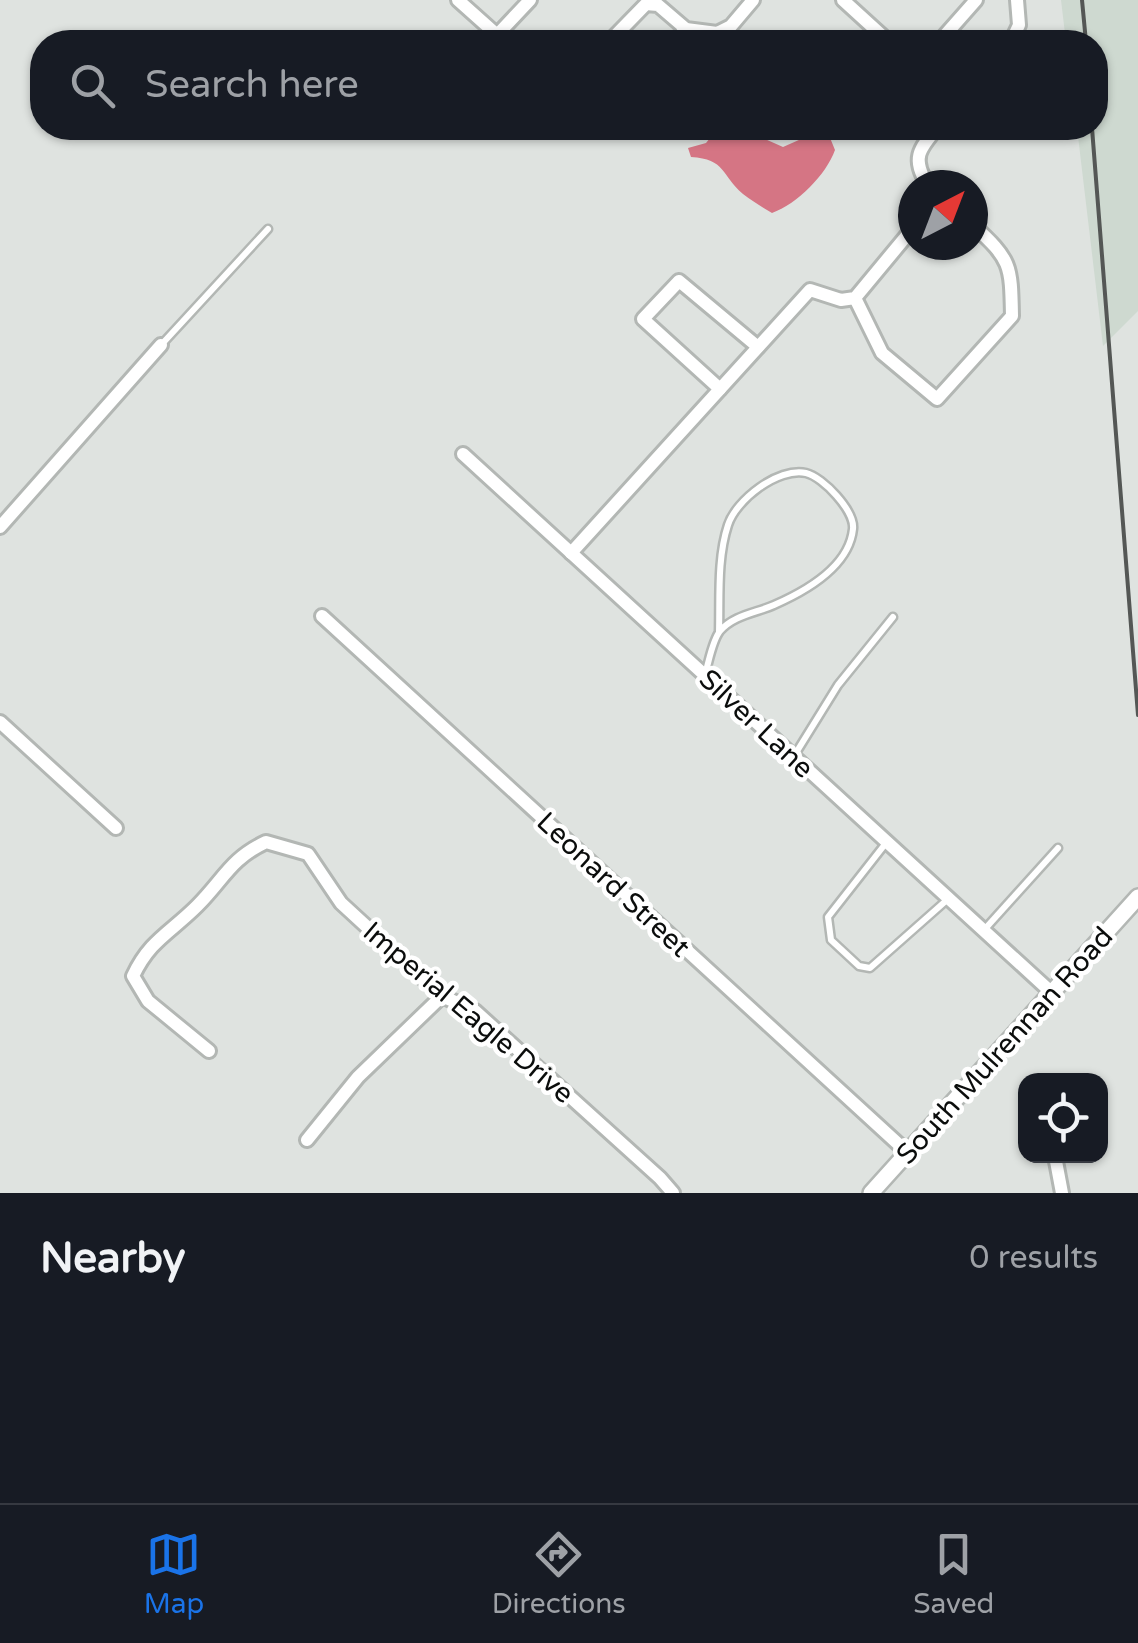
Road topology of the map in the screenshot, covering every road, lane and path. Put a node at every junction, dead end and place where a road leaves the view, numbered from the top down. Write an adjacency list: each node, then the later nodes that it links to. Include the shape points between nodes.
1 (458, 0): 8 (street)
2 (530, 0): 9 (street)
3 (843, 0): 13 (street)
4 (976, 0): 14 (street)
5 (1017, 0): 15 (street)
6 (751, 2): 12 (street)
7 (686, 28): 10 (street, via 658,5 646,4); 11 (street)
8 (491, 30)
9 (508, 30)
10 (621, 30)
11 (698, 30)
12 (723, 30)
13 (876, 30)
14 (950, 30)
15 (1017, 30)
16 (927, 140): 17 (street, via 918,150)
17 (919, 170)
18 (268, 229): 22 (lane)
19 (988, 238): 21 (street, via 1004,253 1012,274 1012,316 937,400 882,353)
20 (898, 246): 21 (street)
21 (855, 298): 23 (street, via 810,290)
22 (162, 345): 26 (street)
23 (758, 347): 24 (street); 24 (street, via 679,281 643,319)
24 (720, 389): 27 (street)
25 (463, 454): 27 (street, Silver Lane)
26 (0, 527)
27 (571, 553): 31 (street, Silver Lane)
28 (322, 616): 44 (street, Leonard Street)
29 (893, 617): 33 (lane, via 838,686)
30 (719, 632): 30 (lane, via 814,584 843,558 854,527 848,508 806,473 782,476 735,512 722,568); 31 (lane)
31 (704, 675): 33 (street, Silver Lane)
32 (0, 722): 34 (street)
33 (794, 757): 35 (street, Silver Lane)
34 (116, 828)
35 (886, 842): 38 (street, Silver Lane); 38 (lane, via 828,917 831,940 858,966 870,968)
36 (1058, 848): 39 (lane)
37 (1138, 897): 40 (street, South Mulrennan Road)
38 (948, 898): 39 (street, Silver Lane)
39 (984, 931): 40 (street, Silver Lane)
40 (1050, 992): 44 (street, South Mulrennan Road)
41 (442, 996): 42 (street, Imperial Eagle Drive, via 341,903 308,854 266,842 241,854 197,906 144,952 133,976 148,1000); 43 (street, via 358,1077); 46 (street, Imperial Eagle Drive, via 475,1011)
42 (210, 1051)
43 (307, 1140)
44 (907, 1152): 47 (street, South Mulrennan Road)
45 (1056, 1163): 48 (street)
46 (672, 1193)
47 (872, 1193)
48 (1062, 1193)

